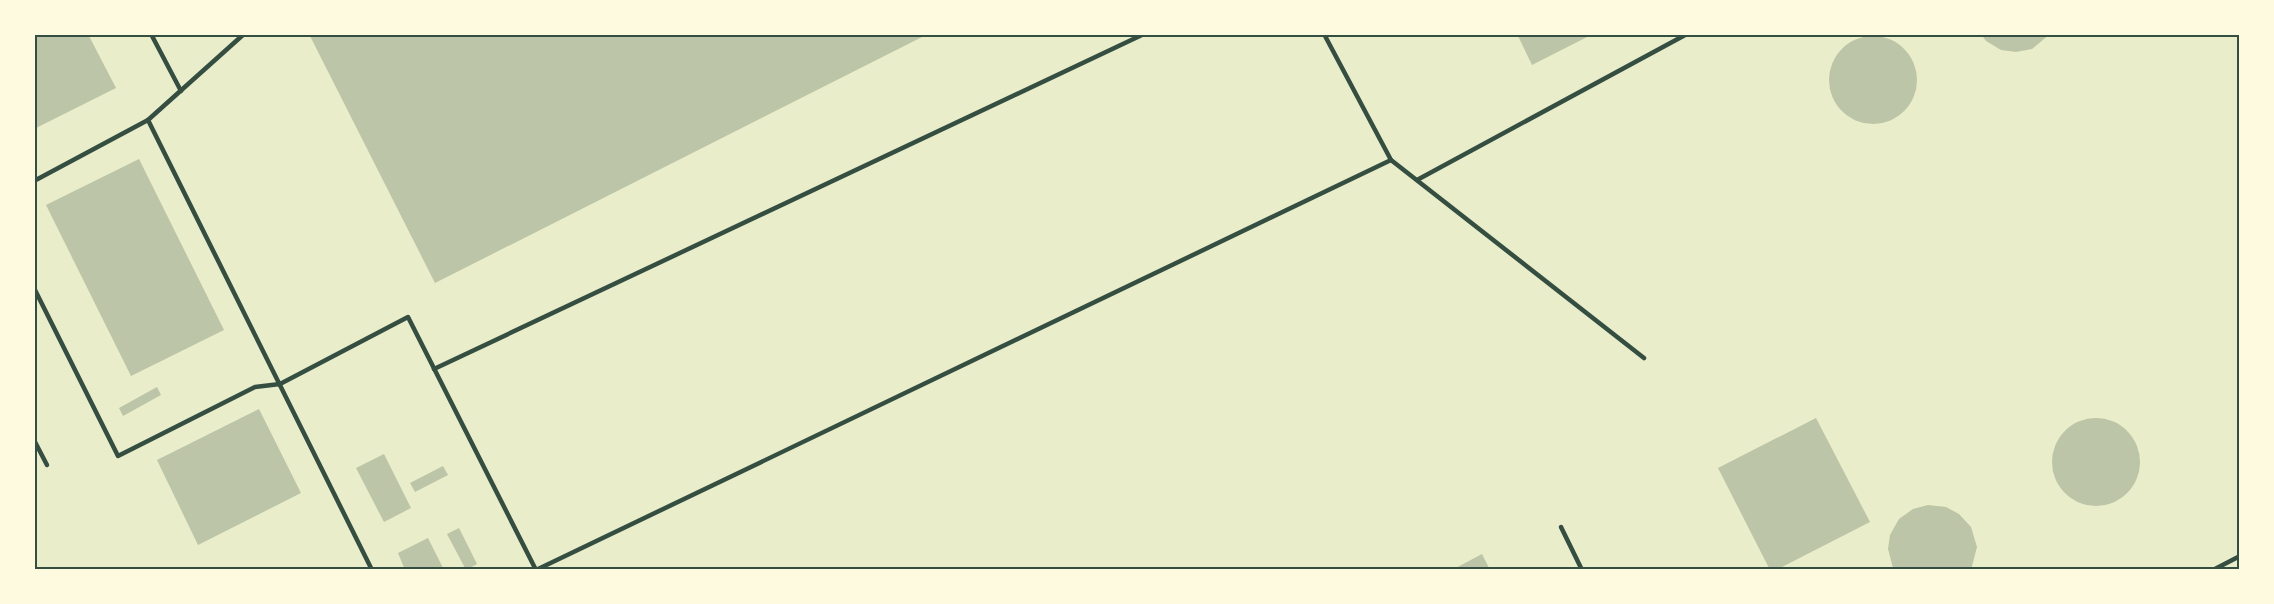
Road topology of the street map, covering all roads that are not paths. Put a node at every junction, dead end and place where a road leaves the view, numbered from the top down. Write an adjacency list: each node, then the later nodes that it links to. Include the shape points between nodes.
1 (151, 34): 6 (lane)
2 (244, 34): 6 (lane)
3 (1144, 34): 13 (lane)
4 (1324, 34): 8 (lane)
5 (1687, 34): 9 (lane)
6 (181, 91): 7 (lane)
7 (148, 120): 10 (lane); 14 (lane)
8 (1391, 160): 9 (lane); 20 (lane)
9 (1417, 180): 12 (lane)
10 (34, 181)
11 (34, 288): 14 (lane, via 118,456 255,387)
12 (1644, 358)
13 (434, 369): 14 (lane, via 408,317); 20 (lane)
14 (280, 384): 19 (lane)
15 (34, 440): 16 (lane)
16 (47, 465)
17 (1561, 527): 21 (lane)
18 (2240, 556): 22 (lane)
19 (372, 570)
20 (536, 570)
21 (1582, 570)
22 (2213, 570)

